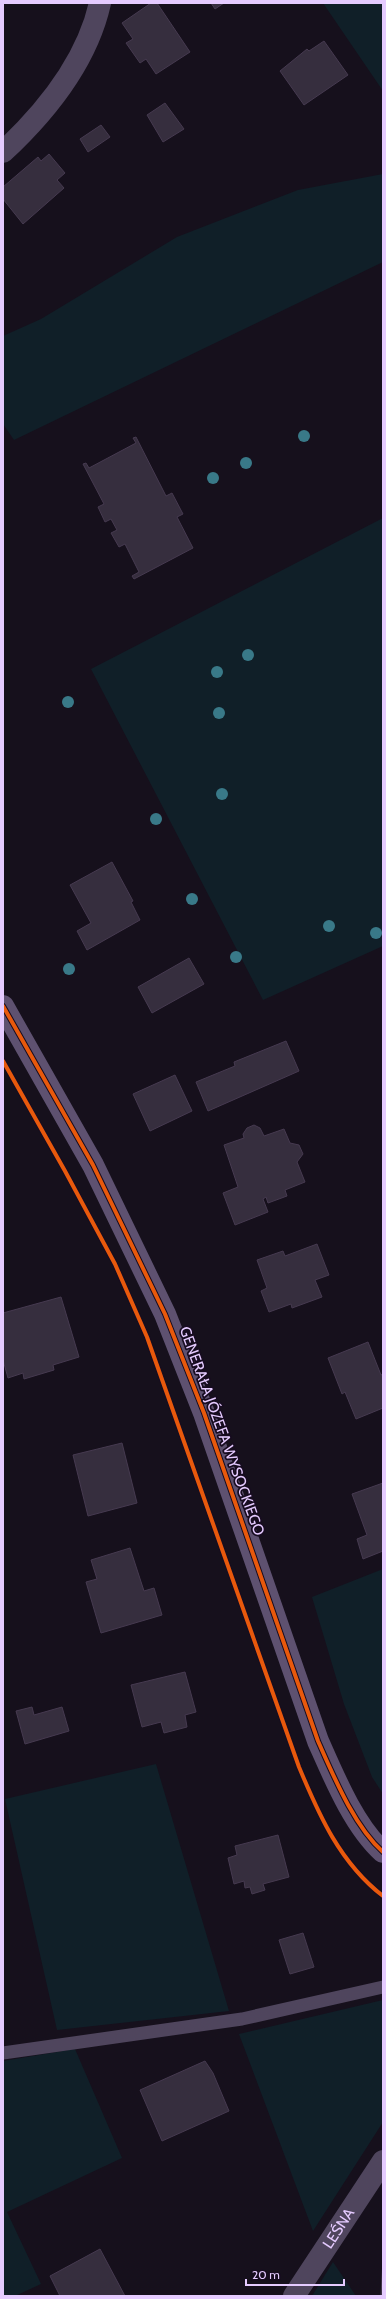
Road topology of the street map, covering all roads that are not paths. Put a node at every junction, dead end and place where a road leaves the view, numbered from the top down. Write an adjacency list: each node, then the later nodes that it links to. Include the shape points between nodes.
1 (100, 3): 2 (street, via 96,22 76,65 25,131)
2 (3, 152)
3 (3, 1006): 4 (street, GENERAŁA JÓZEFA WYSOCKIEGO, via 94,1165 162,1308 207,1420 318,1741 341,1793 375,1845)
4 (383, 1852)
5 (383, 1987): 6 (lane, via 242,2019)
6 (3, 2053)
7 (383, 2161): 8 (street, LEŚNA)
8 (294, 2296)

